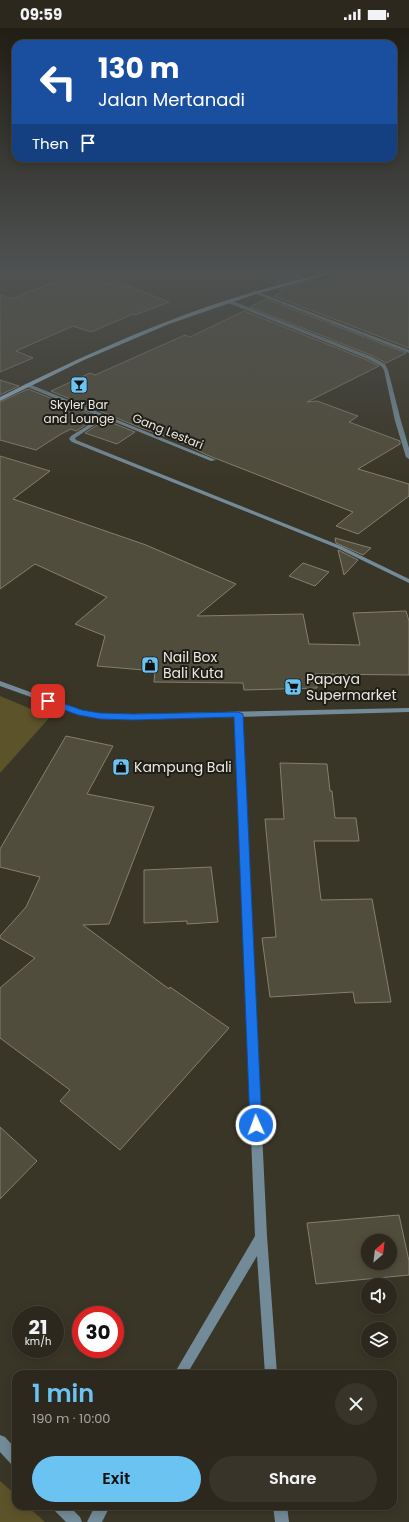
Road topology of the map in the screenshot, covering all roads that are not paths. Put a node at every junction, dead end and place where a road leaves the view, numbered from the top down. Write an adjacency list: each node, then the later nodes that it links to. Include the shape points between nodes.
1 (129, 340): 5 (main road)
2 (324, 340): 8 (street, via 383,365)
3 (377, 340): 4 (street)
4 (409, 352)
5 (27, 386): 6 (main road); 7 (street, Gang Lestari)
6 (0, 399)
7 (105, 416): 9 (street, Gang Lestari); 10 (street, via 72,439 339,548)
8 (409, 457)
9 (213, 460)
10 (409, 581)
11 (0, 683): 13 (street, via 81,713 100,716)
12 (409, 710): 13 (street)
13 (238, 714): 14 (street)
14 (261, 1236): 15 (street); 16 (street)
15 (182, 1370)
16 (271, 1370)
17 (0, 1442): 18 (street)
18 (12, 1455)
19 (64, 1510): 22 (street)
20 (101, 1510): 23 (street)
21 (280, 1510): 24 (street)
22 (75, 1522)
23 (94, 1522)
24 (282, 1522)

